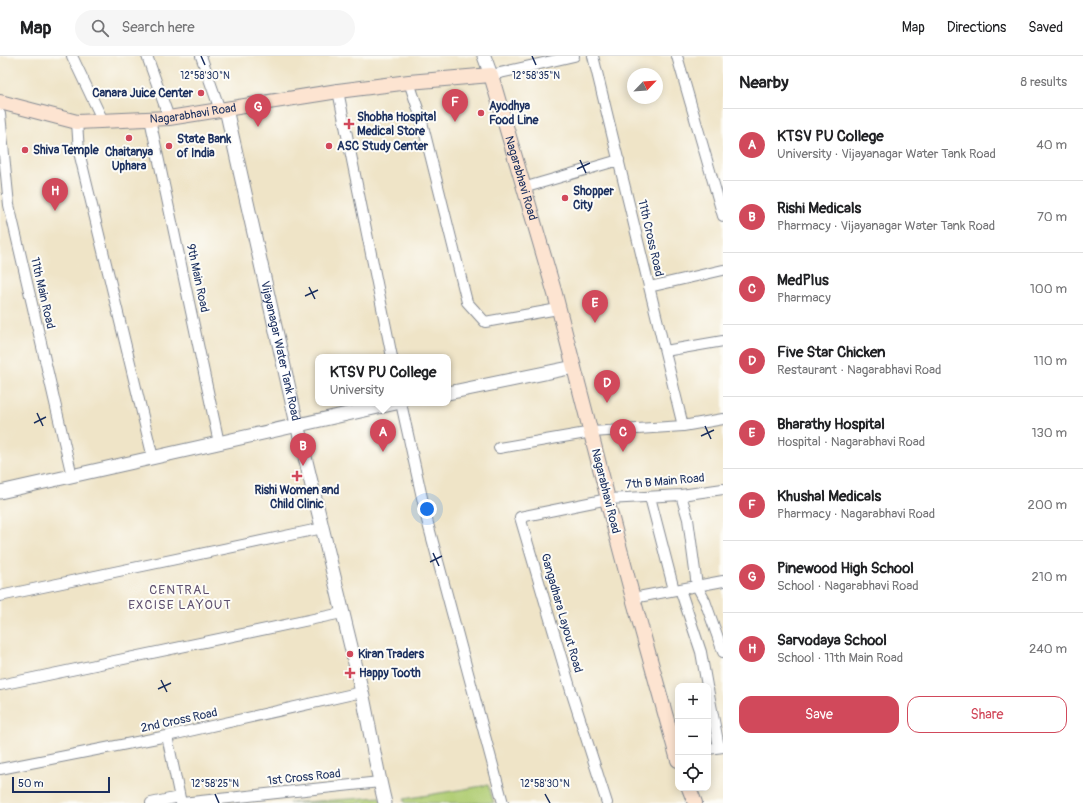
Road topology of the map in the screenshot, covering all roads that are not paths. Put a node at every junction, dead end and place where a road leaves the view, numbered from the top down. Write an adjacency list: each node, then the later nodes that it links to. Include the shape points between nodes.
1 (72, 56): 17 (street)
2 (147, 56): 14 (street)
3 (201, 56): 12 (street)
4 (484, 56): 8 (street)
5 (574, 56): 8 (street)
6 (593, 56): 18 (street, 11th Cross Road)
7 (677, 56): 21 (street)
8 (491, 75): 9 (main road, Nagarabhavi Road); 19 (main road, Nagarabhavi Road)
9 (409, 82): 10 (main road, Nagarabhavi Road); 24 (street, via 421,118 467,302 485,322)
10 (338, 91): 12 (main road, Nagarabhavi Road); 27 (street)
11 (0, 102): 16 (main road, Nagarabhavi Road)
12 (223, 109): 14 (main road, Nagarabhavi Road); 33 (street, Vijayanagar Water Tank Road)
13 (0, 114): 20 (street, 11th Main Road)
14 (169, 118): 15 (main road, Nagarabhavi Road)
15 (150, 120): 17 (main road, Nagarabhavi Road); 36 (street, 9th Main Road)
16 (77, 122): 17 (main road, Nagarabhavi Road); 38 (street, via 79,152)
17 (103, 122)
18 (619, 160): 19 (street); 23 (street, 11th Cross Road)
19 (523, 188): 24 (main road, Nagarabhavi Road)
20 (4, 204): 39 (street, 11th Main Road)
21 (723, 216)
22 (723, 270): 23 (street)
23 (650, 286): 26 (street, 11th Cross Road)
24 (558, 309): 28 (main road, Nagarabhavi Road)
25 (723, 341): 26 (street)
26 (665, 351): 34 (street, 11th Cross Road)
27 (391, 354)
28 (574, 367): 29 (street); 35 (main road, Nagarabhavi Road)
29 (451, 391)
30 (382, 406): 33 (street)
31 (402, 406): 67 (street, via 427,520)
32 (723, 419): 34 (street)
33 (298, 424): 36 (street); 45 (street, Vijayanagar Water Tank Road)
34 (683, 426): 35 (street)
35 (592, 432): 37 (street); 44 (main road, Nagarabhavi Road)
36 (219, 443): 38 (street)
37 (499, 448)
38 (154, 458): 39 (street)
39 (72, 476): 41 (street)
40 (723, 489): 42 (street, 7th B Main Road)
41 (0, 492)
42 (681, 495): 43 (street, 7th B Main Road); 47 (street, via 688,519)
43 (650, 496): 44 (street, 7th B Main Road); 48 (street)
44 (608, 499): 50 (main road, Nagarabhavi Road); 68 (street, Gangadhara Layout Road, via 520,517)
45 (323, 528): 49 (street); 51 (street, Vijayanagar Water Tank Road)
46 (723, 581): 47 (street)
47 (697, 586): 48 (street); 52 (street)
48 (677, 590): 50 (street); 53 (street, via 701,652)
49 (0, 596)
50 (632, 598): 60 (main road, Nagarabhavi Road)
51 (342, 613): 54 (street); 55 (street, Vijayanagar Water Tank Road)
52 (723, 652)
53 (707, 683)
54 (0, 685)
55 (362, 692): 57 (street, 2nd Cross Road); 62 (street, Vijayanagar Water Tank Road)
56 (711, 701): 58 (street)
57 (166, 736): 61 (street, 2nd Cross Road); 64 (street)
58 (721, 747): 59 (street)
59 (711, 749)
60 (677, 755)
61 (0, 769)
62 (380, 782): 64 (street, 1st Cross Road); 66 (street, Vijayanagar Water Tank Road)
63 (690, 791): 69 (main road)
64 (181, 801): 65 (street, 1st Cross Road)
65 (151, 803)
66 (385, 803)
67 (503, 803)
68 (607, 803)
69 (695, 803)

